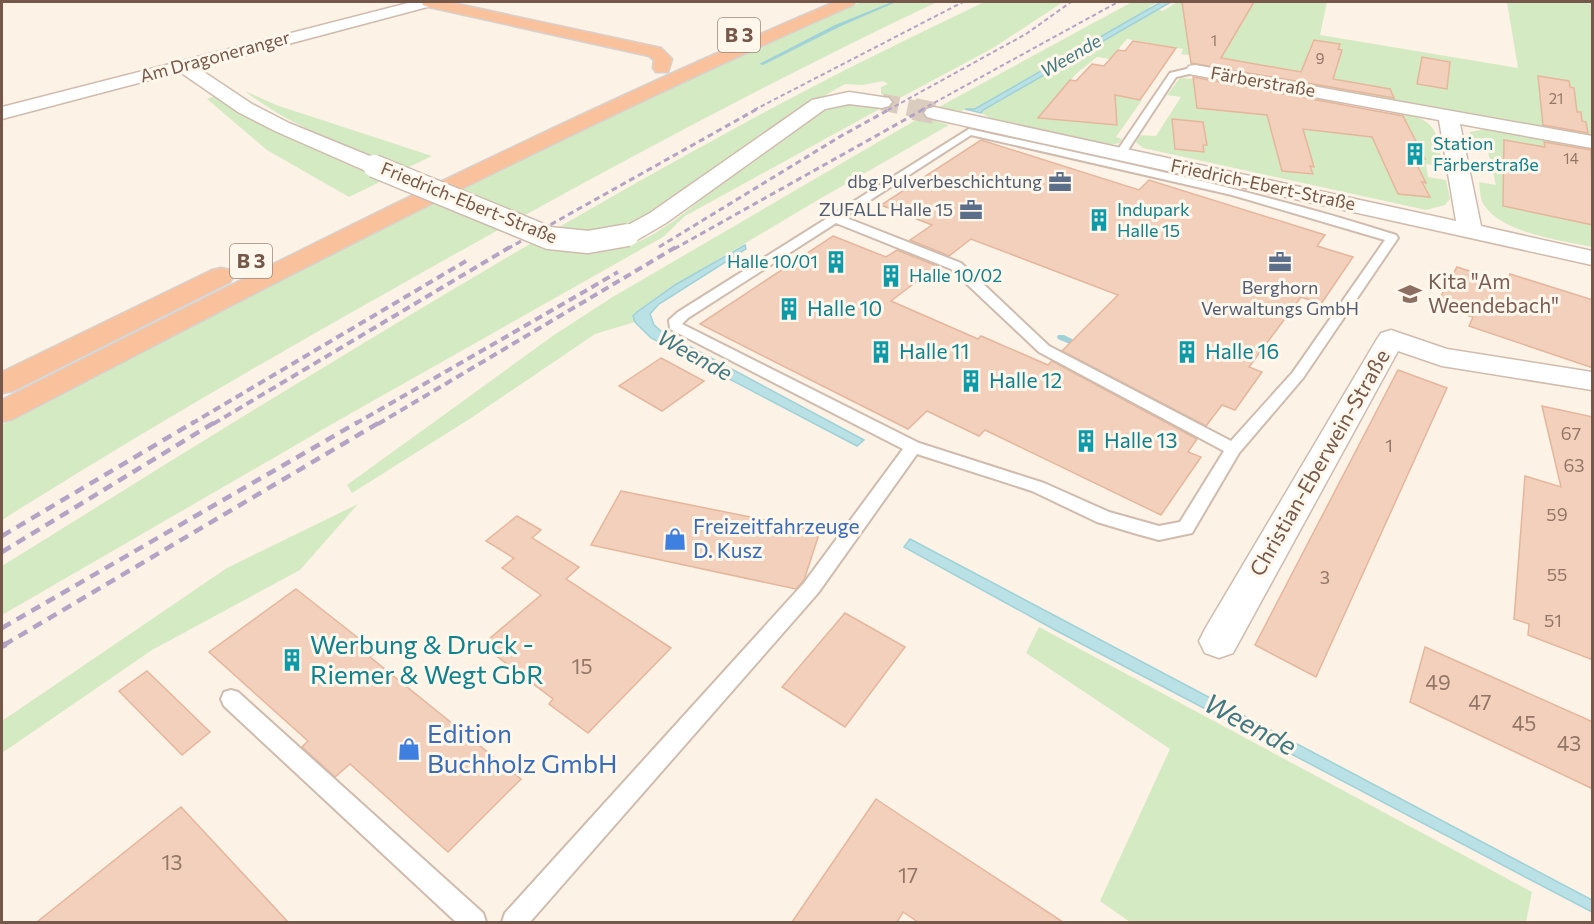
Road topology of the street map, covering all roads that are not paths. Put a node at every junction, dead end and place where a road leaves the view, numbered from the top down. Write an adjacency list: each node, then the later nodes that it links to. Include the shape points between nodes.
1 (430, 2): 4 (highway); 5 (street, Am Dragoneranger)
2 (816, 2): 4 (highway, B 3)
3 (847, 2): 18 (highway, B 3, via 703,65 474,174)
4 (659, 60): 17 (highway, B 3)
5 (183, 66): 7 (street, Friedrich-Ebert-Straße, bridge, via 263,117 549,238 570,242 628,235 819,104 849,98); 8 (street, Am Dragoneranger)
6 (1195, 69): 10 (street, Färberstraße); 12 (lane, Färberstraße, via 1173,75)
7 (882, 102)
8 (2, 113)
9 (934, 113): 12 (street, Friedrich-Ebert-Straße)
10 (1448, 116): 11 (street, Färberstraße); 14 (street)
11 (1593, 142)
12 (1120, 154): 14 (street, Friedrich-Ebert-Straße)
13 (835, 218): 19 (lane, via 683,315 675,326); 20 (lane, via 956,266 1044,349); 20 (lane, via 969,132 1210,186 1337,218 1392,238 1298,375)
14 (1470, 231): 15 (street, Friedrich-Ebert-Straße)
15 (1593, 258)
16 (1593, 381): 21 (street, Christian-Eberwein-Straße, via 1442,357 1391,339)
17 (2, 384)
18 (2, 412)
19 (913, 447): 20 (lane, via 1038,487 1104,516 1159,533 1186,528); 24 (lane, via 811,588)
20 (1233, 449)
21 (1219, 641)
22 (231, 699): 23 (lane)
23 (474, 922)
24 (514, 922)

